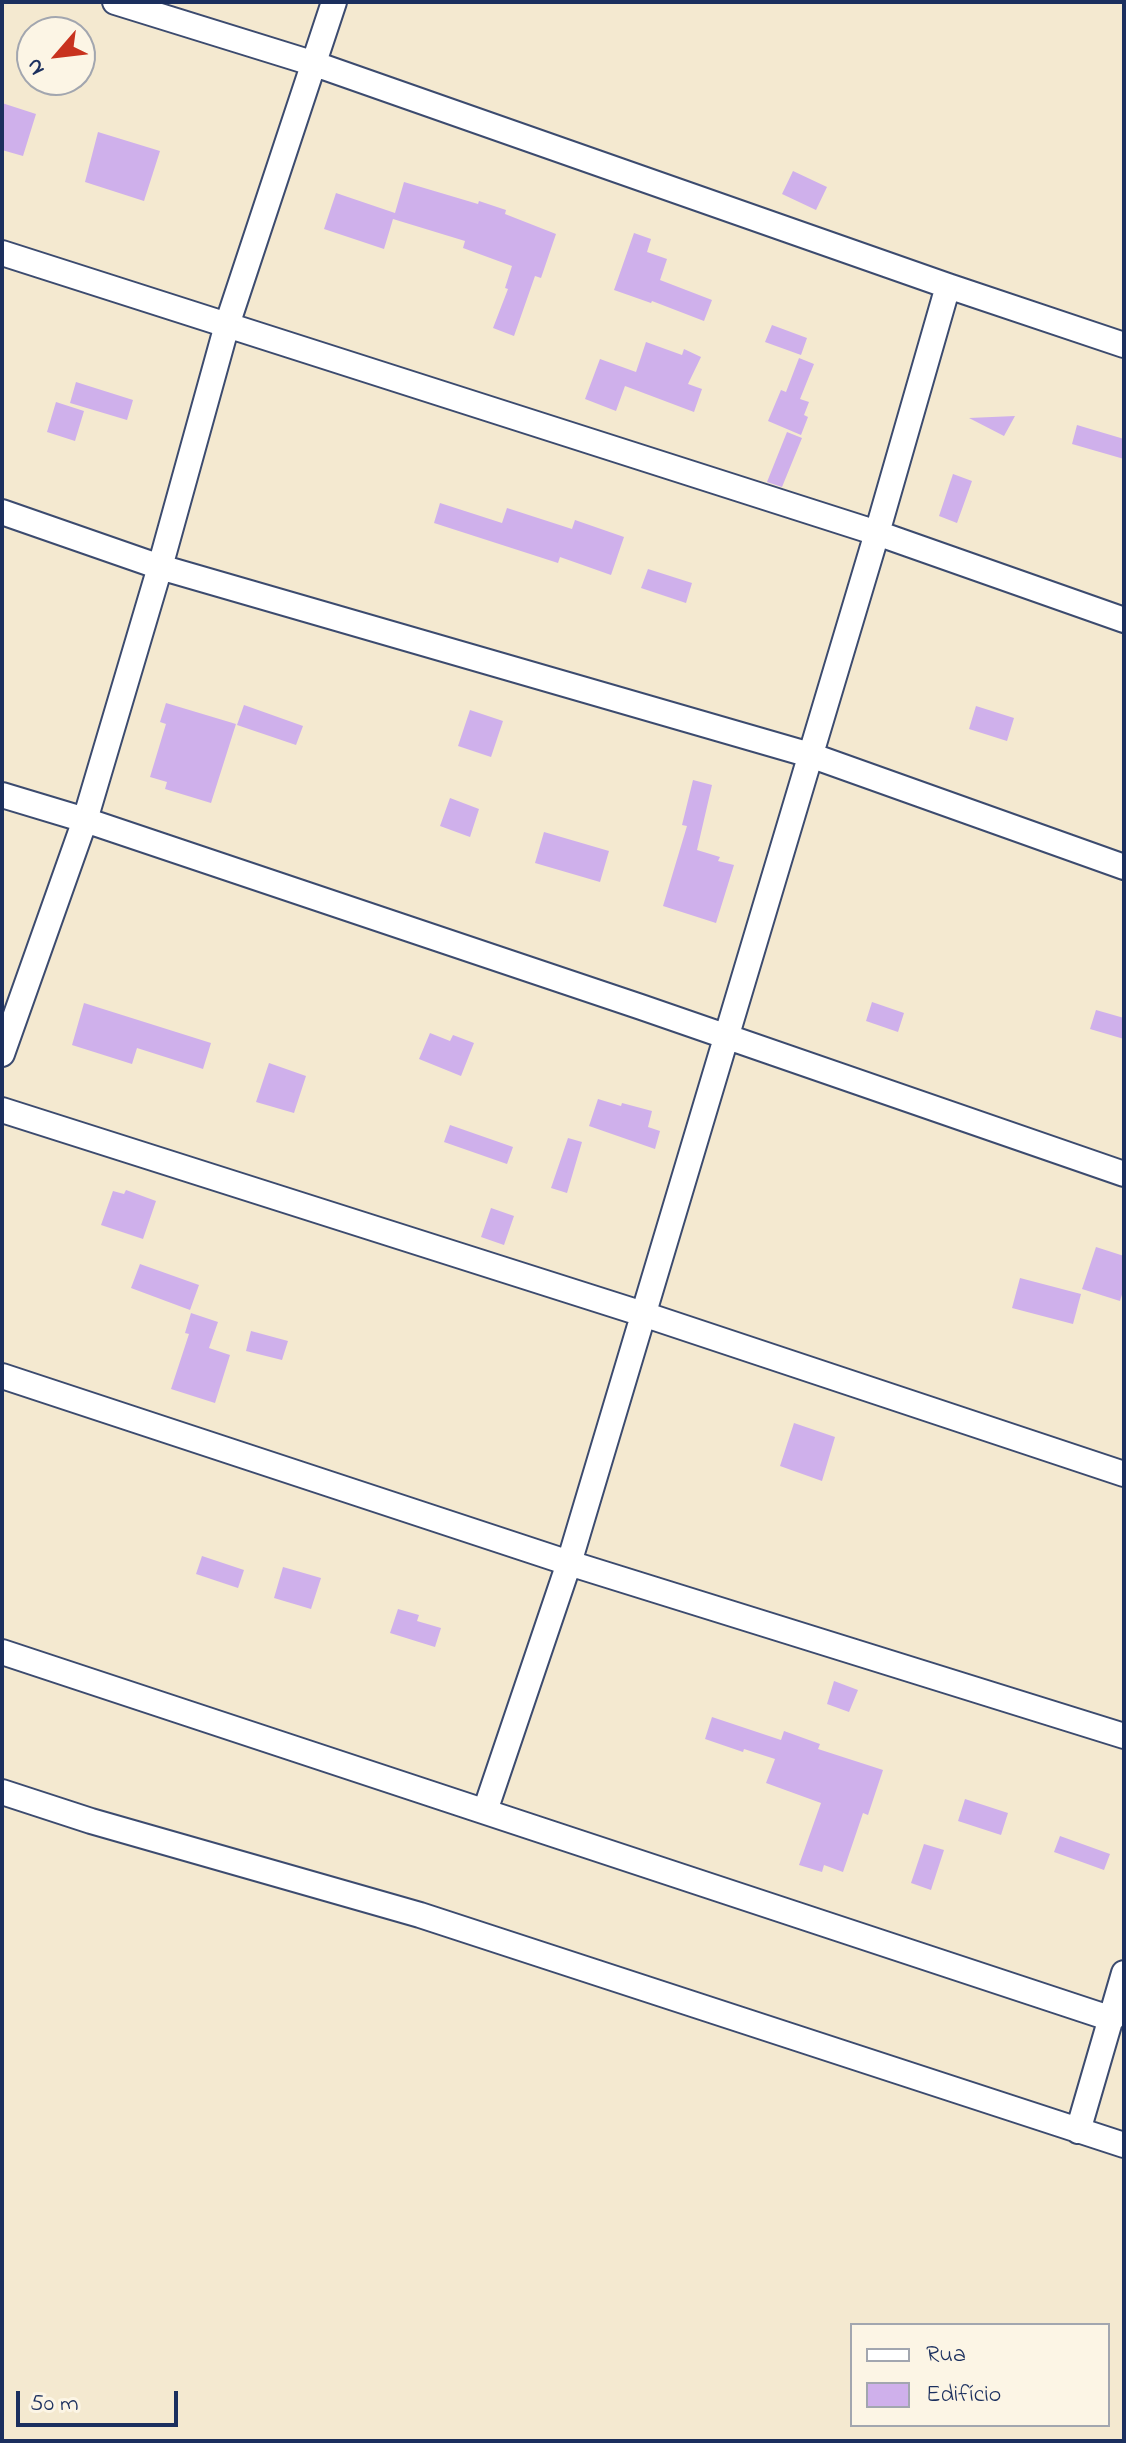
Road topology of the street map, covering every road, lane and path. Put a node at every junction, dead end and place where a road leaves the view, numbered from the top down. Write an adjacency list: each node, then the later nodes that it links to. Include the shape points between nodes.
1 (115, 2): 3 (street)
2 (334, 2): 3 (street)
3 (315, 64): 5 (street); 6 (street)
4 (2, 253): 6 (street)
5 (948, 286): 7 (street); 9 (street)
6 (227, 325): 9 (street); 10 (street)
7 (1124, 345)
8 (2, 512): 10 (street)
9 (877, 533): 11 (street); 12 (street)
10 (160, 567): 12 (street); 14 (street)
11 (1124, 620)
12 (810, 755): 15 (street); 16 (street)
13 (2, 795): 14 (street)
14 (85, 820): 16 (street); 17 (street)
15 (1124, 867)
16 (725, 1037): 19 (street); 20 (street)
17 (2, 1054)
18 (2, 1110): 20 (street)
19 (1124, 1174)
20 (643, 1314): 22 (street); 23 (street)
21 (2, 1376): 23 (street)
22 (1124, 1474)
23 (569, 1563): 25 (street); 27 (street)
24 (2, 1652): 27 (street)
25 (1124, 1736)
26 (2, 1792): 30 (street, via 420,1915)
27 (485, 1811): 29 (street)
28 (1124, 1973): 29 (street)
29 (1112, 2019): 30 (street)
30 (1078, 2131): 31 (street)
31 (1124, 2145)

